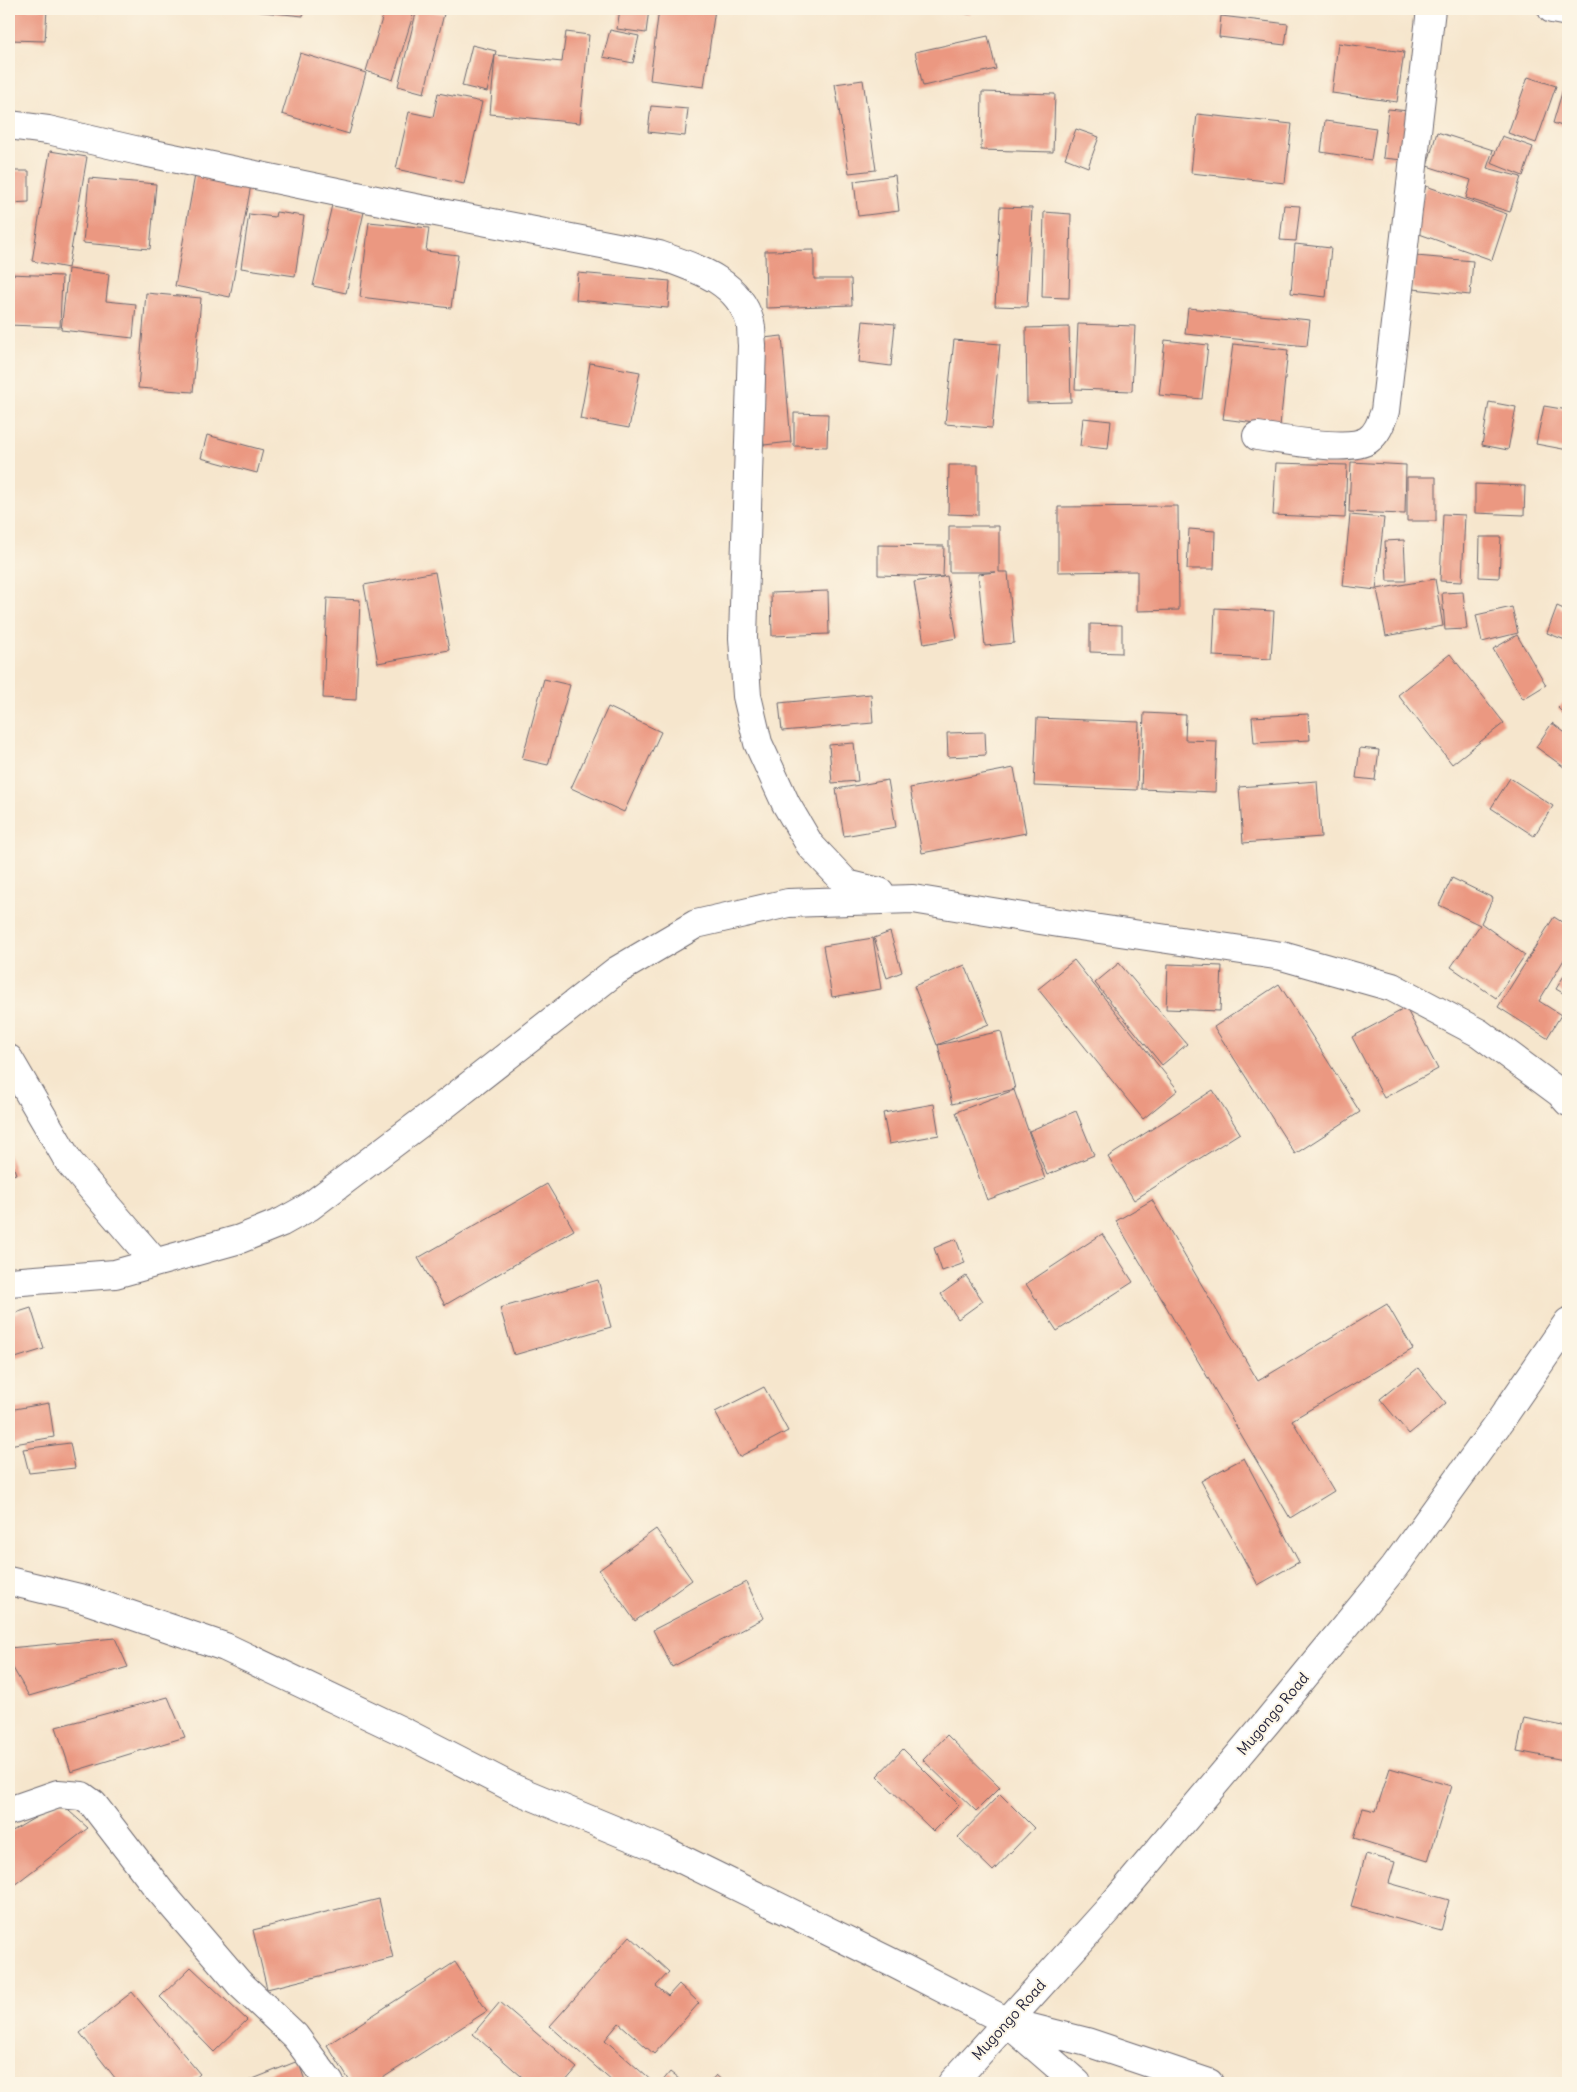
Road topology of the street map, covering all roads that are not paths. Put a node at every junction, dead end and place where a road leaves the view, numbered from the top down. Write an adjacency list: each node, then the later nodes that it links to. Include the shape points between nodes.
1 (1431, 9): 5 (street, via 1385,411 1379,429 1366,441 1349,444 1327,445)
2 (1552, 9): 3 (street)
3 (1568, 12)
4 (9, 125): 6 (street, via 48,130 410,207 659,255 721,281 740,302 750,322 752,345 742,638 747,696 758,744 786,804 810,845 847,884)
5 (1257, 436)
6 (913, 899): 8 (street, via 1282,956 1392,987 1479,1033); 9 (street, via 788,903 696,924 616,971 309,1207 240,1239)
7 (9, 1059): 9 (street, via 69,1162)
8 (1568, 1102)
9 (155, 1262): 10 (street, via 115,1274)
10 (9, 1282)
11 (1568, 1322): 14 (street, Mugongo Road, via 1395,1566 1122,1894)
12 (9, 1581): 14 (street, via 84,1599 224,1647 406,1733 515,1789 663,1850)
13 (9, 1811): 15 (street, via 58,1794 82,1796 93,1804 166,1898 239,1983 295,2036)
14 (1008, 2022): 16 (street, Mugongo Road); 17 (street); 18 (street, via 1087,2042)
15 (330, 2083)
16 (952, 2083)
17 (1077, 2083)
18 (1209, 2083)

